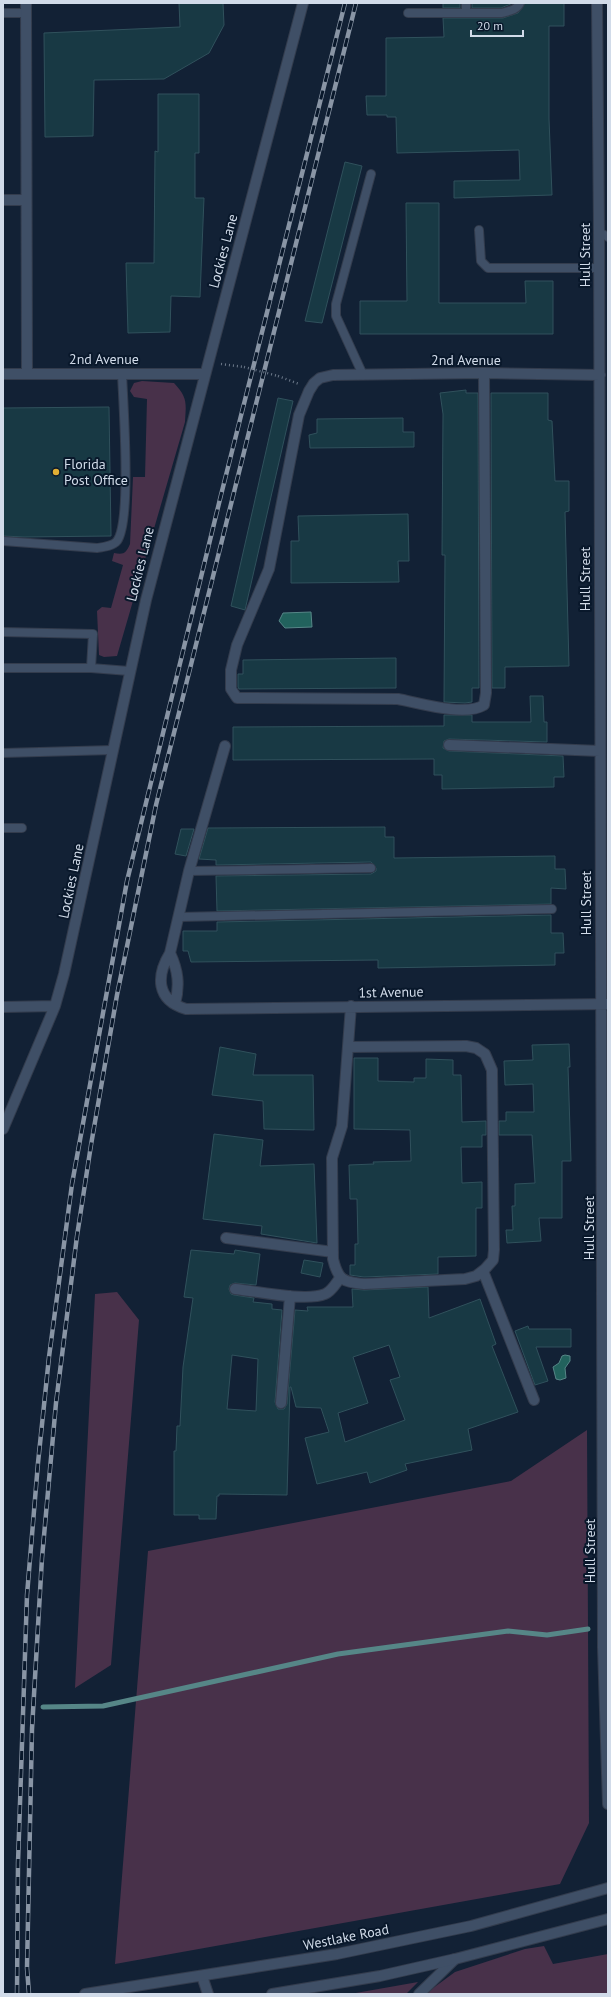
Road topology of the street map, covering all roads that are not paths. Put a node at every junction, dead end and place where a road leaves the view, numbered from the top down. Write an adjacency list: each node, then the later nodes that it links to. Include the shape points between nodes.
1 (303, 3): 19 (street, Lockies Lane)
2 (466, 3): 8 (lane)
3 (520, 3): 8 (lane, via 512,10 502,13)
4 (597, 3): 13 (street, Hull Street)
5 (26, 8): 6 (lane); 11 (street)
6 (3, 13)
7 (408, 13): 8 (lane)
8 (466, 13)
9 (371, 174): 21 (lane, via 336,304 336,316)
10 (3, 200): 11 (street)
11 (26, 200): 18 (street)
12 (479, 230): 14 (lane, via 481,261 488,268)
13 (604, 235): 14 (street, Hull Street)
14 (599, 268): 20 (street, Hull Street)
15 (122, 373): 18 (street, 2nd Avenue); 19 (street, 2nd Avenue); 23 (lane, via 126,489 124,523 117,541 98,548)
16 (484, 373): 20 (street, 2nd Avenue); 21 (street, 2nd Avenue); 21 (street, 2nd Avenue, via 484,705 474,709 422,705 398,699 238,698 234,695 230,680 235,652 269,568 296,426 304,403 311,388 320,378 333,375)
17 (3, 374): 18 (street, 2nd Avenue)
18 (27, 374)
19 (206, 374): 27 (street, Lockies Lane, via 156,558)
20 (600, 374): 22 (street, Hull Street)
21 (363, 375)
22 (604, 444): 28 (street, Hull Street)
23 (3, 541)
24 (3, 632): 26 (lane, via 92,634)
25 (3, 668): 26 (lane)
26 (91, 668): 27 (lane)
27 (129, 671): 31 (street, Lockies Lane)
28 (604, 719): 32 (street, Hull Street)
29 (449, 745): 32 (street)
30 (225, 746): 37 (street)
31 (113, 750): 33 (lane); 43 (street, Lockies Lane)
32 (600, 751): 42 (street, Hull Street)
33 (3, 753)
34 (3, 828): 35 (lane)
35 (22, 828)
36 (371, 868): 37 (lane)
37 (189, 871): 39 (street)
38 (552, 909): 39 (lane)
39 (179, 917): 40 (street)
40 (170, 953): 41 (street, via 178,974); 41 (street, via 162,970 161,984 167,997)
41 (175, 1004): 44 (street, 1st Avenue, via 186,1009)
42 (604, 1004): 44 (street, 1st Avenue); 56 (street, Hull Street, via 603,1647)
43 (55, 1006): 45 (street); 47 (street, Lockies Lane)
44 (352, 1006): 46 (street)
45 (3, 1007)
46 (348, 1047): 49 (street, via 342,1126 332,1158); 50 (street, via 452,1045 476,1048 485,1054 492,1070 495,1233 493,1260)
47 (3, 1129)
48 (226, 1238): 49 (street)
49 (333, 1252): 51 (street, via 336,1271)
50 (483, 1271): 51 (street, via 465,1279 449,1280 364,1284); 54 (street)
51 (340, 1278): 53 (street, via 326,1294)
52 (235, 1288): 53 (street)
53 (290, 1296): 55 (street)
54 (534, 1400)
55 (281, 1403)
56 (608, 1804)
57 (608, 1888): 60 (street, Westlake Road, via 471,1926 336,1954)
58 (608, 1919): 59 (street)
59 (455, 1959): 63 (street, via 380,1976); 64 (street)
60 (202, 1976): 61 (street, Westlake Road); 62 (street)
61 (85, 1994)
62 (208, 1994)
63 (272, 1994)
64 (419, 1994)

